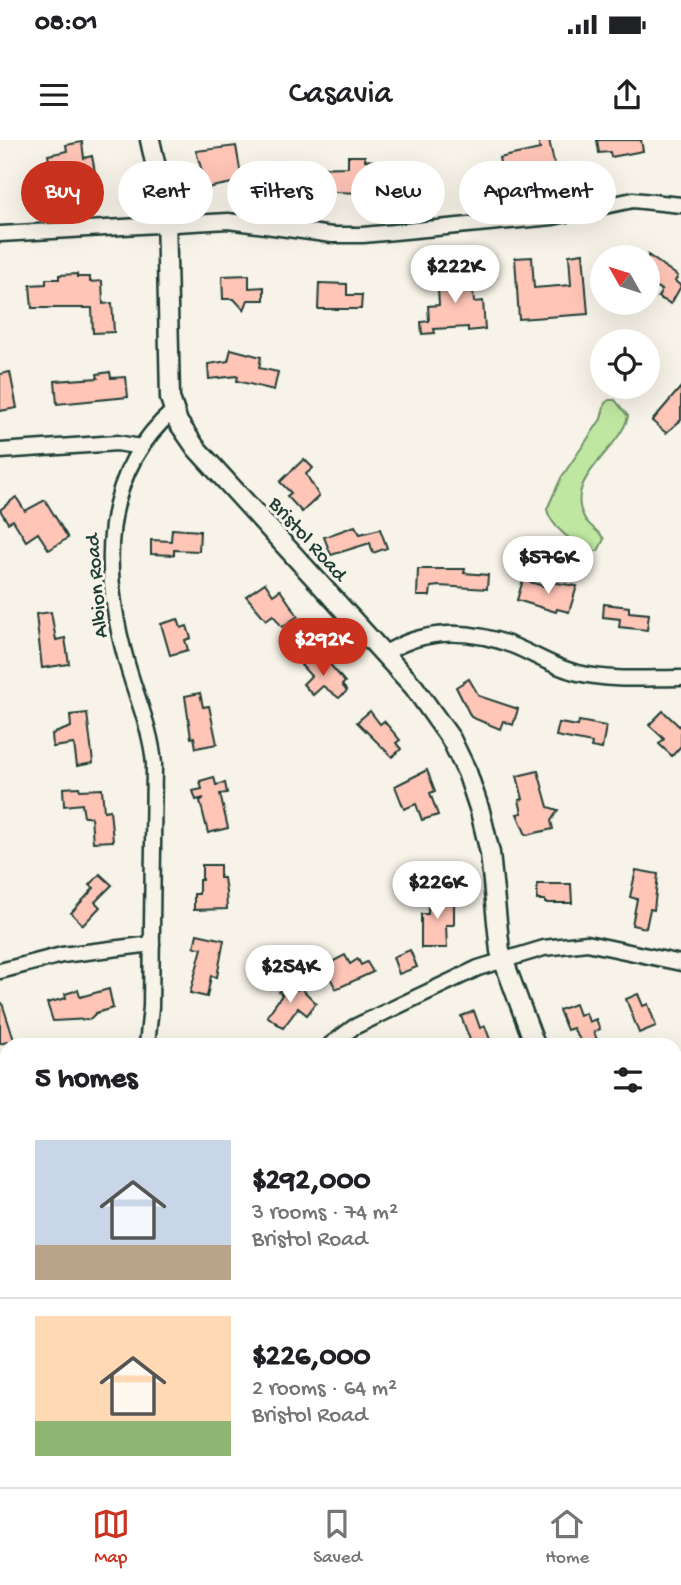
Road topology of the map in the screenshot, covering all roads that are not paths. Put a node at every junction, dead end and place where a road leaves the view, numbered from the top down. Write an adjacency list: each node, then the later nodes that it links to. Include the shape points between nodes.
1 (150, 140): 3 (street)
2 (681, 205): 3 (street, via 633,200 553,217 363,235 228,221)
3 (167, 225): 4 (street); 5 (street)
4 (0, 234)
5 (173, 411): 6 (street, Albion Road); 8 (street, Bristol Road, via 196,448)
6 (141, 447): 7 (street, via 117,443); 10 (street, Albion Road, via 114,506 112,567 121,641 153,755)
7 (0, 451)
8 (384, 653): 9 (street, via 412,639 451,633 513,646 582,674); 11 (street, Bristol Road, via 434,712 471,781 488,842)
9 (681, 678)
10 (152, 944): 13 (street, via 62,955); 14 (street, Albion Road)
11 (502, 959): 12 (street, via 552,946 587,943); 15 (street); 16 (street, Bristol Road)
12 (681, 963)
13 (0, 971)
14 (148, 1038)
15 (339, 1038)
16 (532, 1038)

